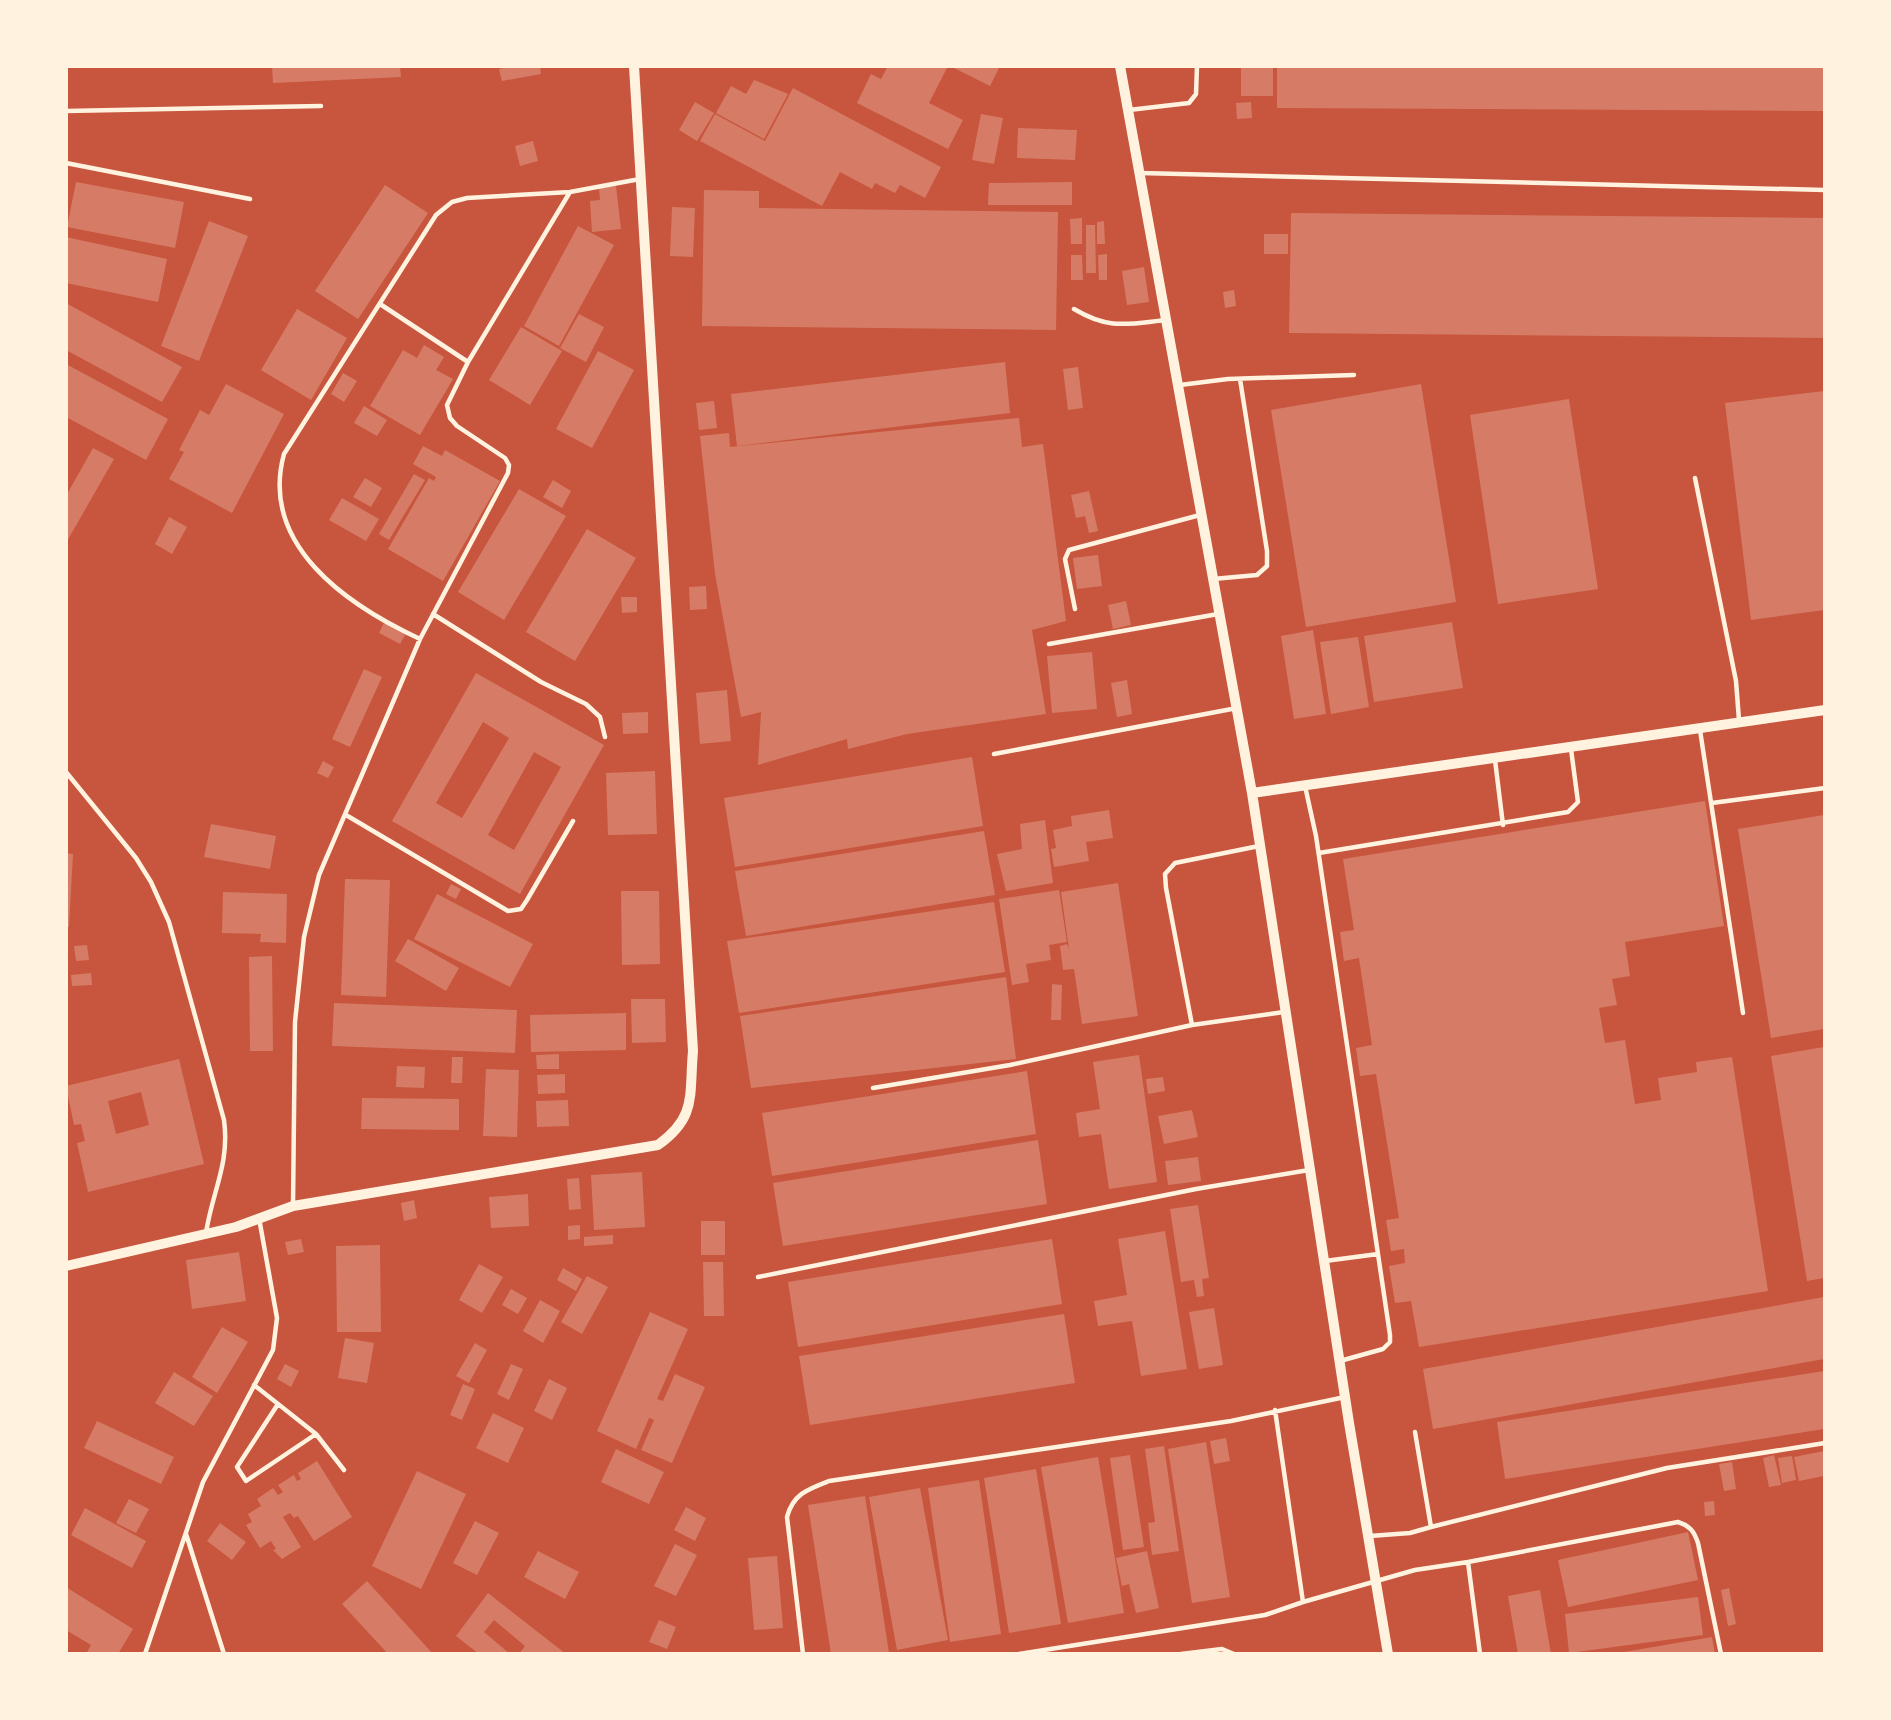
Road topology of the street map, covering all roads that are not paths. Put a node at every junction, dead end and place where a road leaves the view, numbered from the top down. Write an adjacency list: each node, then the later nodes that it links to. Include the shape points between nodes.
1 (634, 66): 9 (street)
2 (1120, 66): 5 (street)
3 (1197, 66): 5 (lane, via 1196,94 1189,103)
4 (321, 106): 6 (lane)
5 (1128, 110): 8 (street)
6 (66, 111)
7 (66, 163): 12 (lane)
8 (1139, 173): 10 (lane); 15 (street)
9 (640, 179): 11 (lane); 51 (street, via 693,1051 687,1115 679,1130 658,1145)
10 (1825, 190)
11 (570, 192): 13 (lane, via 492,195 452,202 436,215); 16 (lane)
12 (250, 199)
13 (380, 304): 16 (lane); 26 (lane, via 284,454 278,477 279,501 294,541 312,565 347,596)
14 (1074, 309): 15 (lane, via 1114,326)
15 (1167, 320): 19 (street)
16 (468, 362): 25 (lane, via 447,405 450,418 505,458 508,473)
17 (1354, 375): 18 (lane)
18 (1240, 379): 19 (lane); 22 (lane, via 1266,566 1257,575)
19 (1179, 385): 21 (street)
20 (1695, 478): 30 (lane, via 1736,681)
21 (1200, 515): 22 (street); 23 (lane, via 1069,550 1065,559)
22 (1212, 580): 24 (street)
23 (1075, 610)
24 (1219, 613): 27 (lane); 28 (street)
25 (433, 614): 26 (lane); 32 (lane, via 541,682 586,704 600,717)
26 (420, 639): 41 (lane)
27 (1049, 644)
28 (1237, 708): 34 (lane); 39 (street)
29 (1825, 709): 30 (street)
30 (1739, 720): 31 (street)
31 (1699, 726): 33 (street); 40 (lane)
32 (606, 737)
33 (1570, 745): 35 (street); 43 (lane, via 1578,793 1574,809)
34 (993, 754)
35 (1495, 757): 37 (street); 43 (lane)
36 (66, 772): 53 (lane, via 136,858 169,922 227,1143)
37 (1305, 785): 39 (street); 45 (lane)
38 (1825, 788): 40 (lane)
39 (1252, 793): 44 (street)
40 (1712, 803): 47 (lane)
41 (346, 815): 42 (lane, via 508,911 521,909); 51 (lane, via 319,875 304,937 295,1022)
42 (573, 821)
43 (1503, 825): 45 (lane)
44 (1259, 846): 46 (street); 48 (lane, via 1175,863 1165,874)
45 (1319, 853): 54 (lane)
46 (1285, 1012): 48 (lane); 50 (street)
47 (1743, 1013)
48 (1192, 1025): 49 (lane, via 1010,1065)
49 (873, 1088)
50 (1310, 1170): 55 (street); 57 (lane)
51 (293, 1206): 52 (street)
52 (259, 1217): 53 (street); 59 (lane, via 277,1318 273,1350)
53 (206, 1234): 56 (street)
54 (1378, 1254): 55 (lane); 58 (lane, via 1390,1342 1384,1349)
55 (1324, 1261): 58 (street)
56 (66, 1266)
57 (758, 1277)
58 (1340, 1361): 60 (street)
59 (254, 1385): 61 (lane); 68 (lane, via 204,1482)
60 (1346, 1396): 62 (lane); 69 (street)
61 (278, 1404): 64 (lane); 64 (lane, via 237,1466 246,1481)
62 (1275, 1410): 72 (lane); 75 (lane, via 1231,1421 829,1481 807,1489 795,1497 787,1517)
63 (1415, 1432): 67 (lane)
64 (316, 1434): 66 (lane)
65 (1825, 1443): 67 (lane, via 1667,1468)
66 (344, 1470)
67 (1431, 1527): 69 (lane)
68 (185, 1533): 73 (lane); 74 (lane)
69 (1369, 1536): 71 (street)
70 (1468, 1562): 71 (lane); 80 (lane); 81 (lane, via 1678,1521 1693,1531 1698,1543)
71 (1378, 1579): 72 (lane); 79 (street)
72 (1303, 1602): 76 (lane, via 1265,1615)
73 (145, 1654)
74 (224, 1654)
75 (803, 1654)
76 (1019, 1654)
77 (1181, 1654): 78 (lane, via 1222,1649)
78 (1234, 1654)
79 (1388, 1654)
80 (1480, 1654)
81 (1721, 1654)

